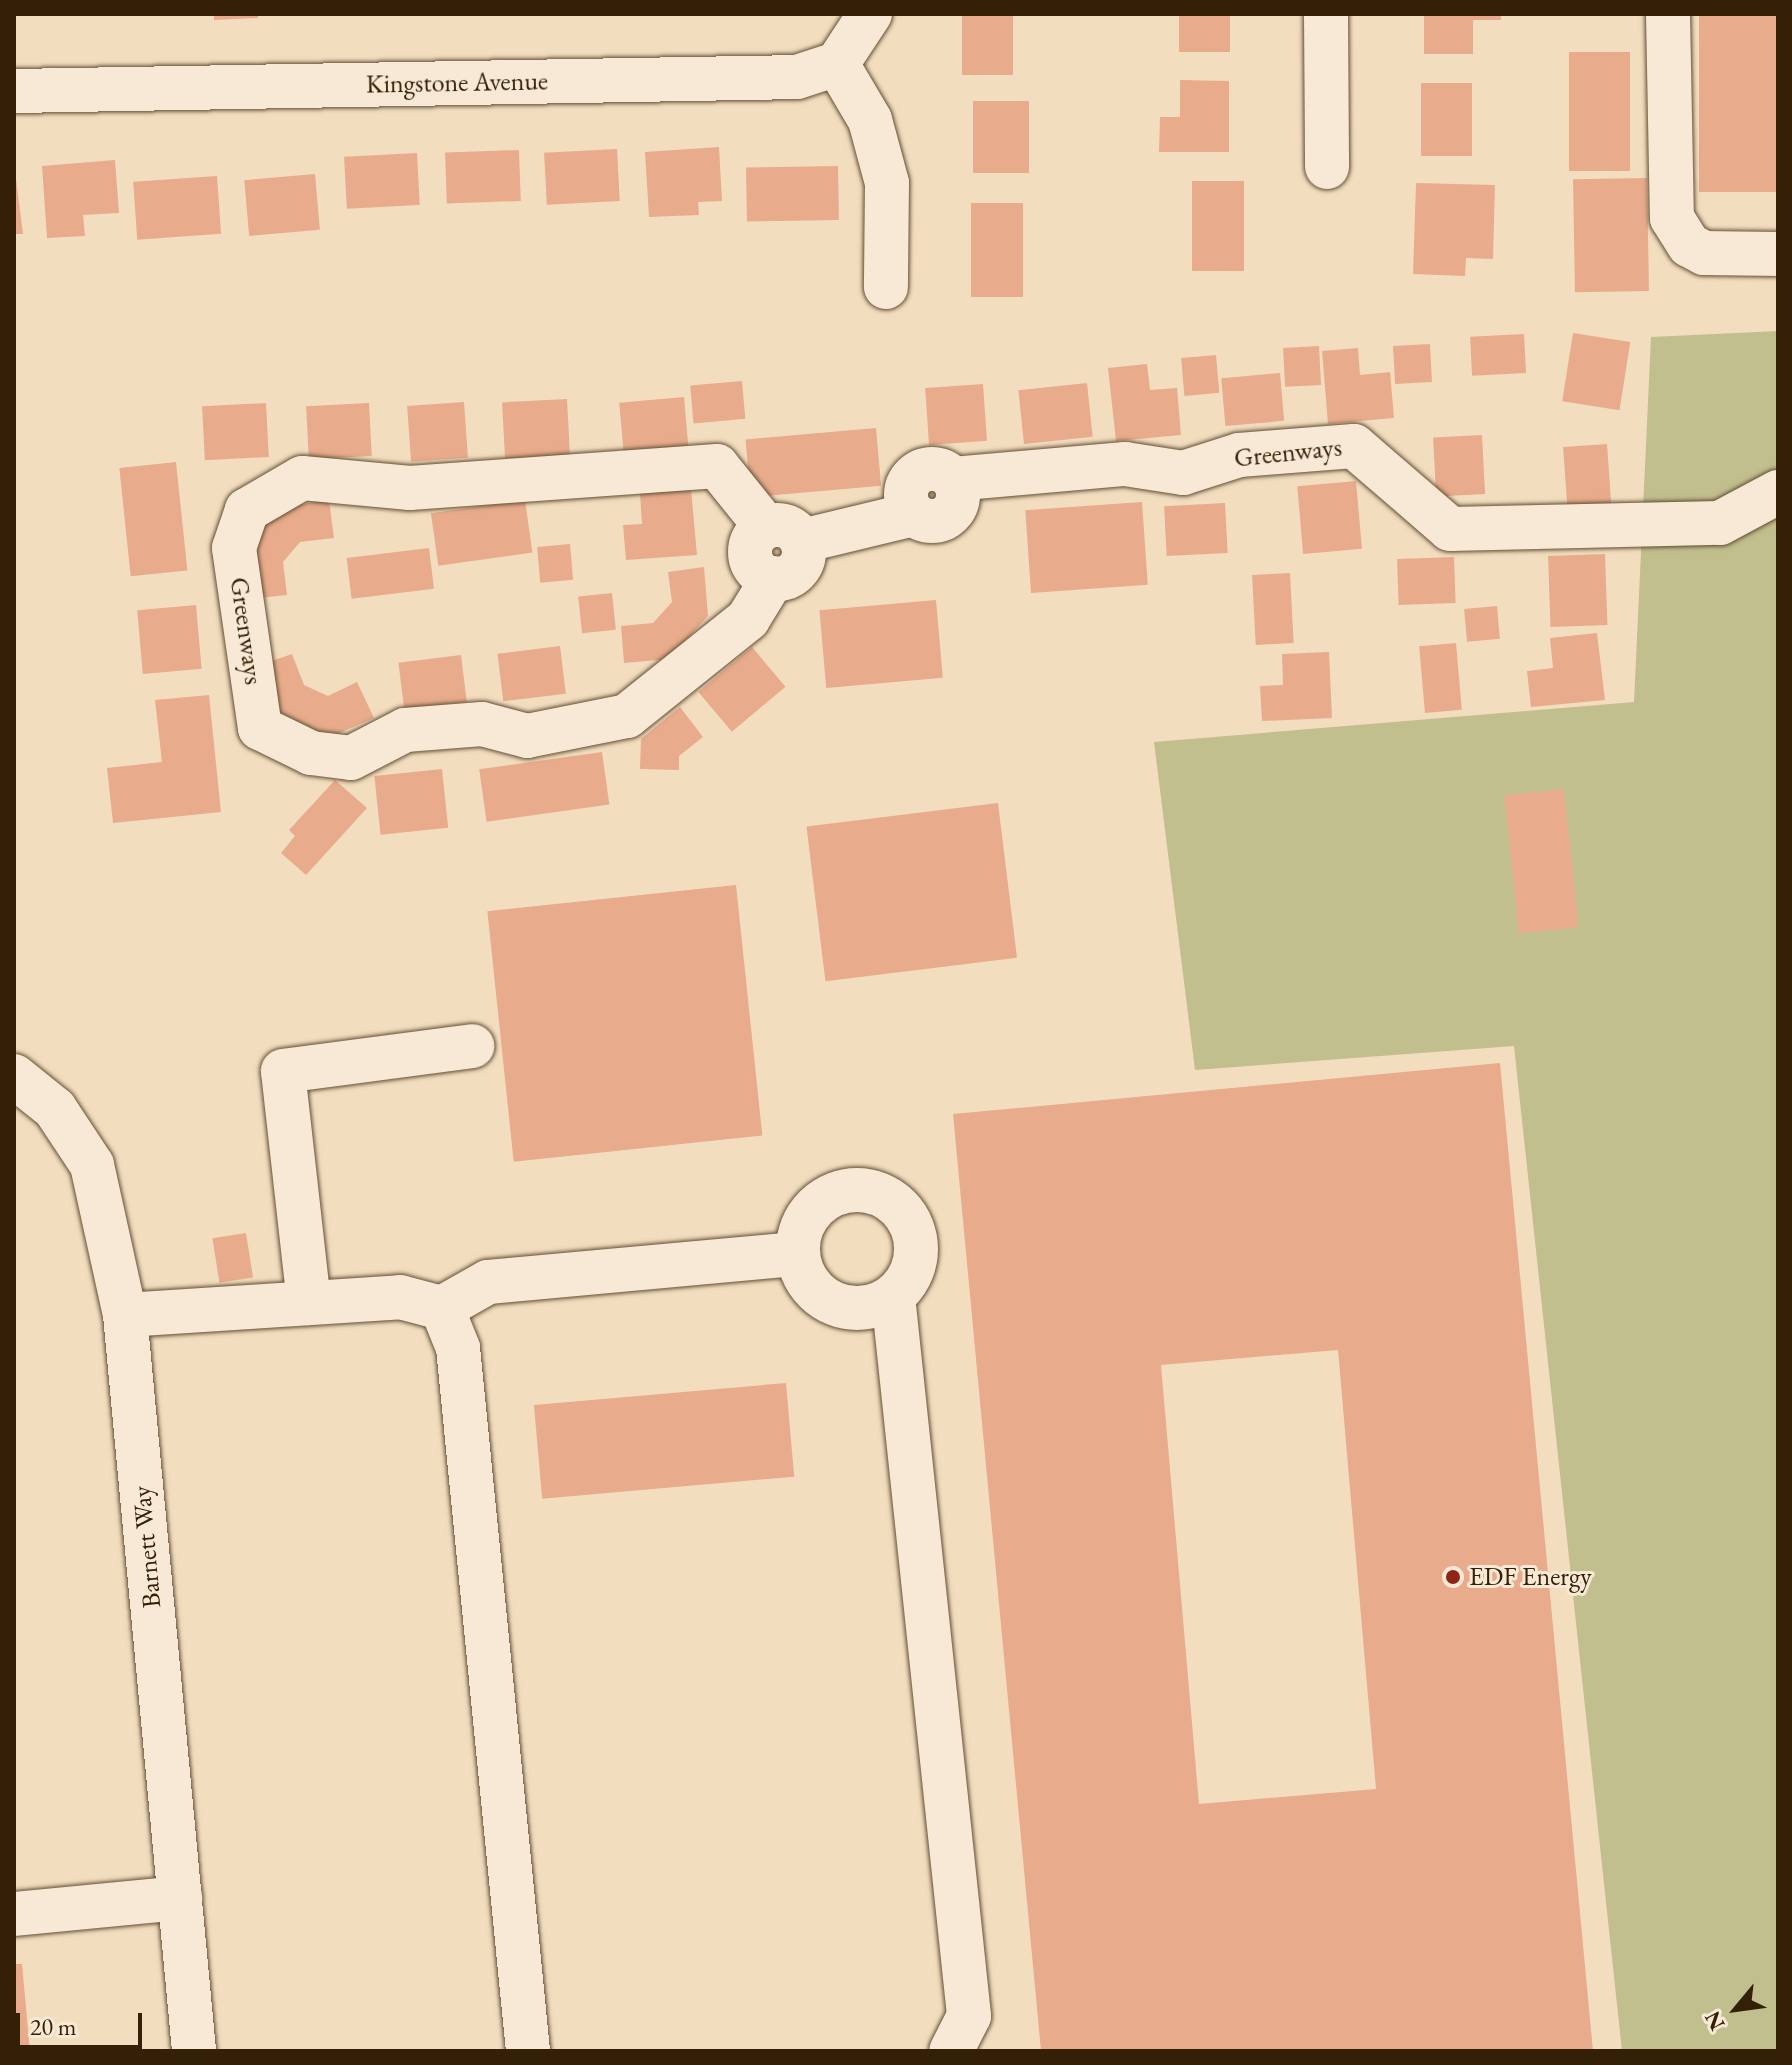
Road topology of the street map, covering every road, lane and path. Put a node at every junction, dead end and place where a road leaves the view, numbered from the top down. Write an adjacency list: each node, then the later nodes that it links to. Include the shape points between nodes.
1 (870, 14): 4 (street)
2 (1326, 14): 6 (street)
3 (1668, 14): 7 (street, via 1672,218 1689,245 1704,253)
4 (837, 64): 5 (street, Kingstone Avenue, via 797,77); 8 (street, via 870,120 887,183)
5 (14, 91)
6 (1327, 167)
7 (1778, 254)
8 (886, 287)
9 (1778, 492): 10 (street, Greenways, via 1720,523 1450,529 1354,446 1239,455 1183,473 1125,464 953,479 937,469 916,473 906,493 914,514)
10 (784, 534): 10 (street, Greenways, via 717,466 410,488 302,478 247,510 234,548 260,728 311,753 351,758 405,730 482,724 527,736 627,716 748,619 773,578 751,558 755,536)
11 (472, 1046): 15 (street, via 283,1071)
12 (14, 1076): 17 (street, Barnett Way, via 55,1109 92,1165)
13 (797, 1254): 14 (street, via 806,1280 832,1304 873,1307); 14 (street, via 812,1208 855,1188 876,1192 905,1213 916,1236 908,1281); 16 (street, via 488,1282)
14 (893, 1296): 22 (street, via 969,2016)
15 (309, 1303): 16 (street, via 400,1297); 17 (street)
16 (442, 1308): 21 (street, via 458,1348)
17 (125, 1315): 18 (street, Barnett Way)
18 (180, 1898): 19 (street); 20 (street, Barnett Way)
19 (14, 1914)
20 (194, 2051)
21 (528, 2051)
22 (951, 2051)

